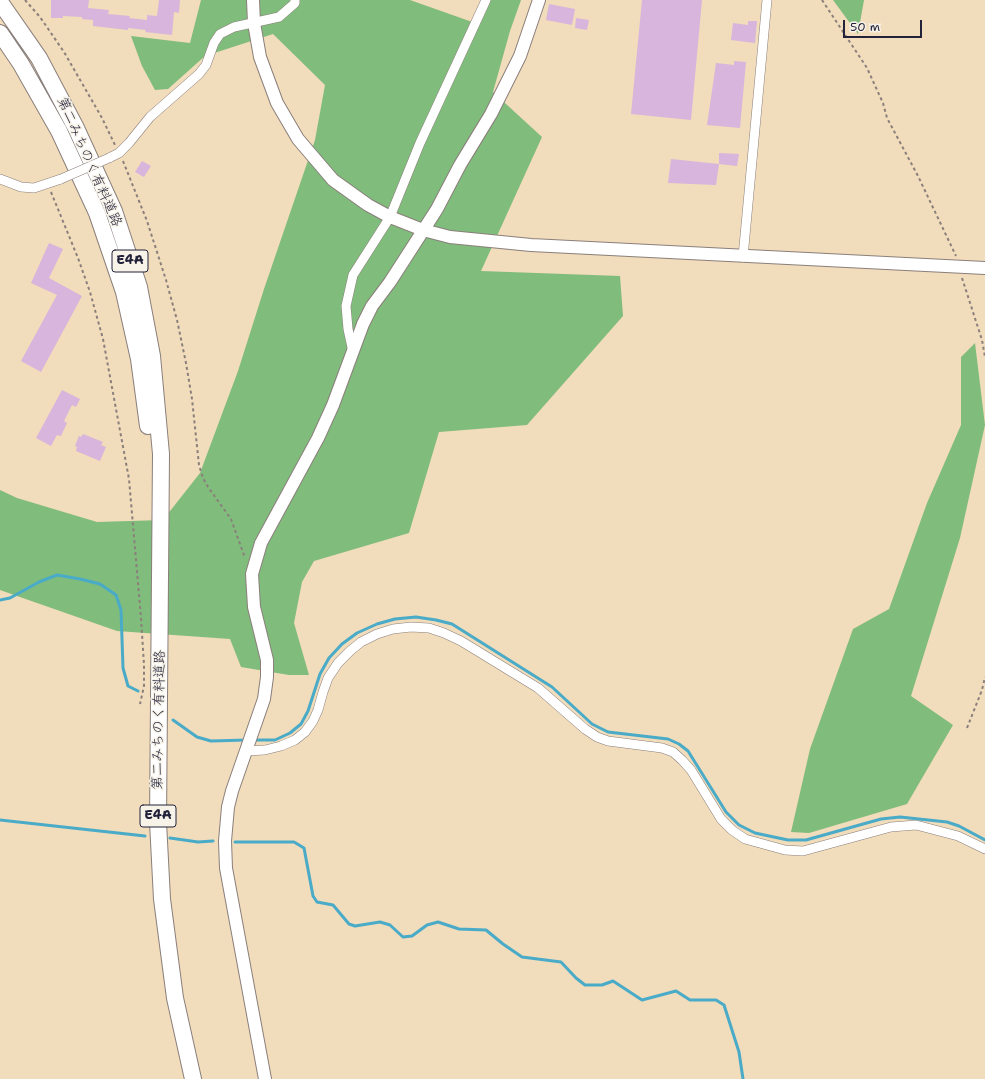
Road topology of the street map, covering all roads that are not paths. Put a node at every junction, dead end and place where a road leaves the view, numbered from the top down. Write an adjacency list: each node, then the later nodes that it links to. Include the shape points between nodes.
1 (253, 0): 7 (street)
2 (295, 0): 7 (street, via 280,17)
3 (486, 0): 10 (street, via 420,143)
4 (539, 0): 11 (street, via 511,76)
5 (767, 0): 12 (street)
6 (0, 2): 15 (highway, 第二みちのく有料道路 / E4A, via 39,58 76,128 114,210 139,287 152,356 160,447)
7 (254, 23): 9 (street, bridge, via 234,27 220,34 206,64 198,74 150,116 119,153 34,188 22,187); 10 (street, via 260,57 277,104 298,139 333,180)
8 (0, 33): 15 (highway, 第二みちのく有料道路 / E4A, via 21,64 59,131 97,213 124,292 139,359 152,454)
9 (0, 179)
10 (390, 217): 11 (street); 14 (street, via 353,275 346,306)
11 (423, 230): 12 (street, via 450,237 531,245); 14 (street, via 372,306)
12 (743, 257): 13 (street)
13 (985, 268)
14 (353, 352): 16 (street, via 318,438 261,543 252,574 254,607 267,660 267,677 264,699)
15 (160, 549): 18 (highway, 第二みちのく有料道路 / E4A, via 158,822 162,899 175,998)
16 (247, 749): 17 (street, via 265,750 282,746 304,732 318,710 328,678 338,663 361,642 393,629 429,628 461,641 538,688 597,737 673,752 691,770 721,819 745,839 786,850 802,851 891,827 916,825 958,836); 19 (street, via 228,807 226,868)
17 (985, 849)
18 (193, 1079)
19 (265, 1079)

